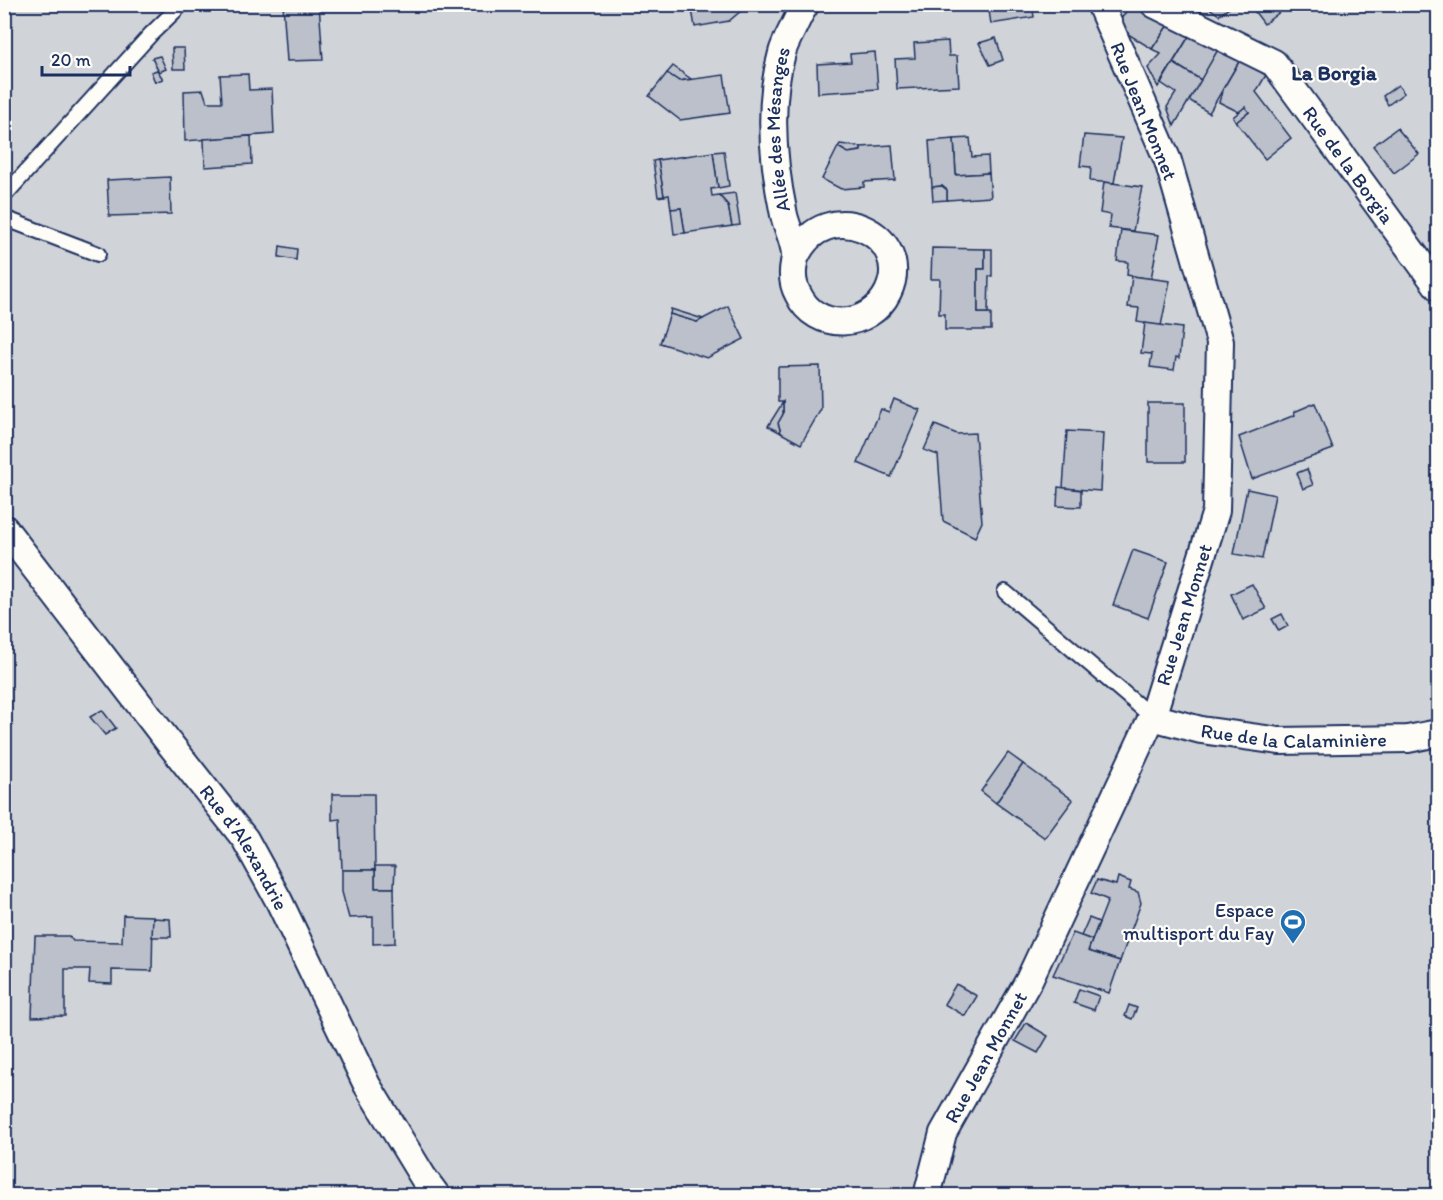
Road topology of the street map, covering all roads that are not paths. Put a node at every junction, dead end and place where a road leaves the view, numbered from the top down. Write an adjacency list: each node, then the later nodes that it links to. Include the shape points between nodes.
1 (182, 4): 5 (lane)
2 (806, 4): 8 (street, Allée des Mésanges, via 782,52 774,95 774,155)
3 (1100, 4): 12 (street, Rue Jean Monnet, via 1168,161 1220,342 1216,511)
4 (1154, 4): 9 (street, Rue de la Borgia, via 1274,63)
5 (4, 196)
6 (4, 218): 7 (lane)
7 (98, 254)
8 (796, 256)
9 (1438, 287)
10 (4, 528): 14 (street, Rue d’Alexandrie, via 245,839 367,1085)
11 (1005, 592): 12 (lane)
12 (1152, 717): 13 (street, Rue de la Calaminière, via 1201,730 1279,741 1408,739); 15 (street, Rue Jean Monnet, via 1029,980 943,1133)
13 (1438, 733)
14 (437, 1196)
15 (927, 1196)

